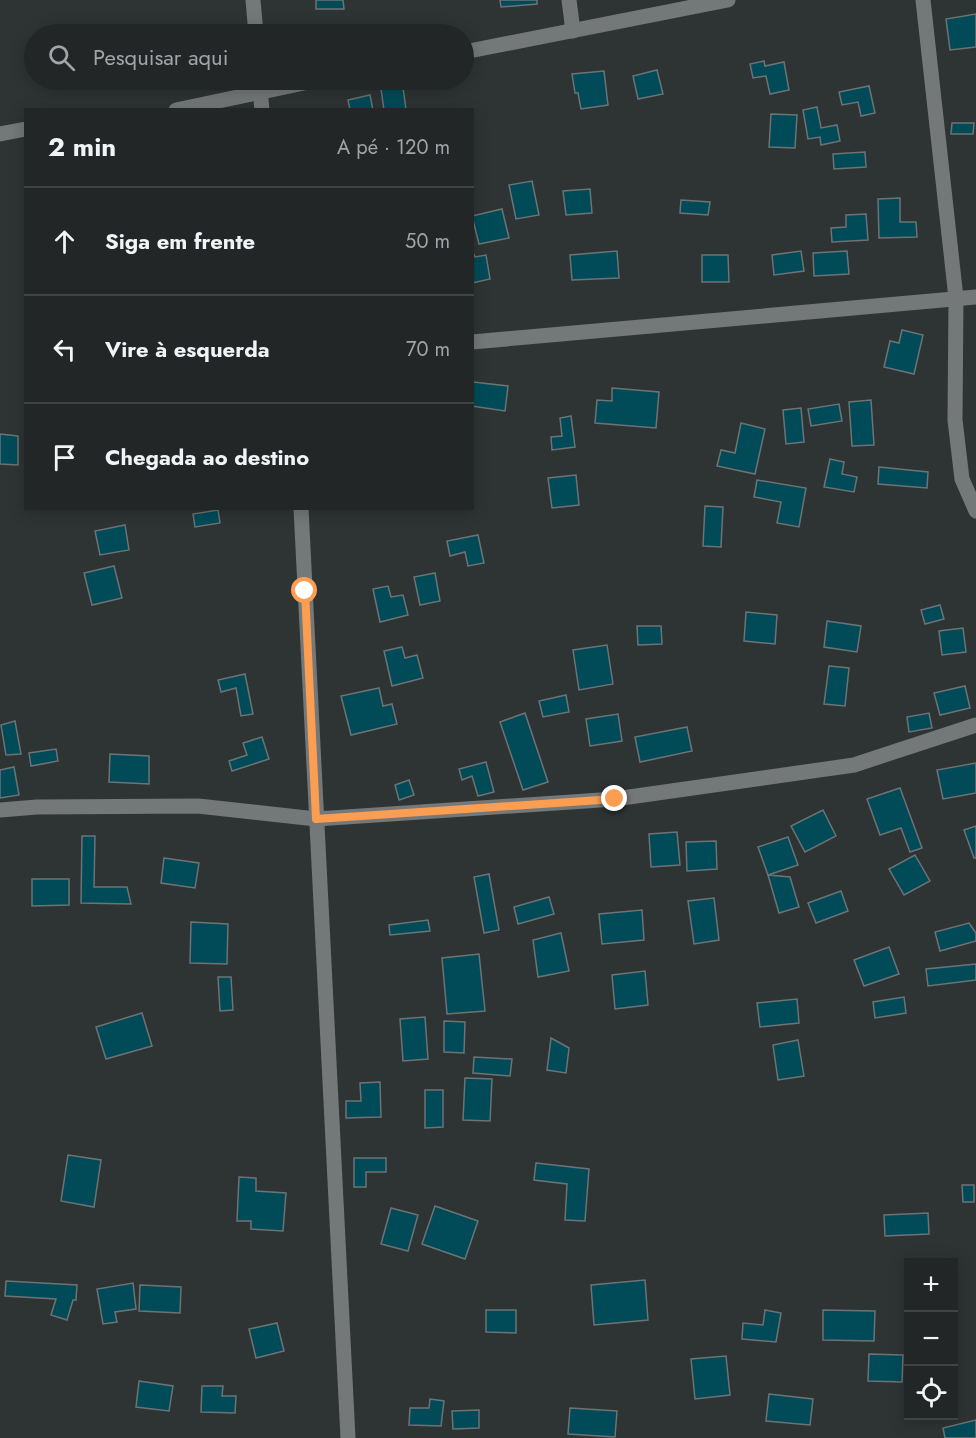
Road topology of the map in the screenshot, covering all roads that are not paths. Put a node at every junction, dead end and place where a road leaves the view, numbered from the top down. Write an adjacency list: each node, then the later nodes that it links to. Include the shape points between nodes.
1 (253, 0): 5 (street)
2 (569, 0): 6 (street)
3 (728, 0): 6 (street)
4 (923, 0): 15 (street)
5 (255, 24)
6 (573, 32): 7 (street)
7 (474, 50)
8 (243, 90): 10 (street)
9 (260, 90): 11 (street)
10 (183, 108)
11 (262, 108)
12 (24, 129): 13 (street)
13 (0, 134)
14 (976, 297): 15 (street)
15 (956, 298): 16 (street); 18 (street, via 955,420 962,479)
16 (474, 342)
17 (301, 510): 21 (street)
18 (976, 511)
19 (976, 725): 21 (street, via 854,765 615,799)
20 (0, 810): 21 (street, via 198,806)
21 (316, 819): 22 (street)
22 (348, 1438)

